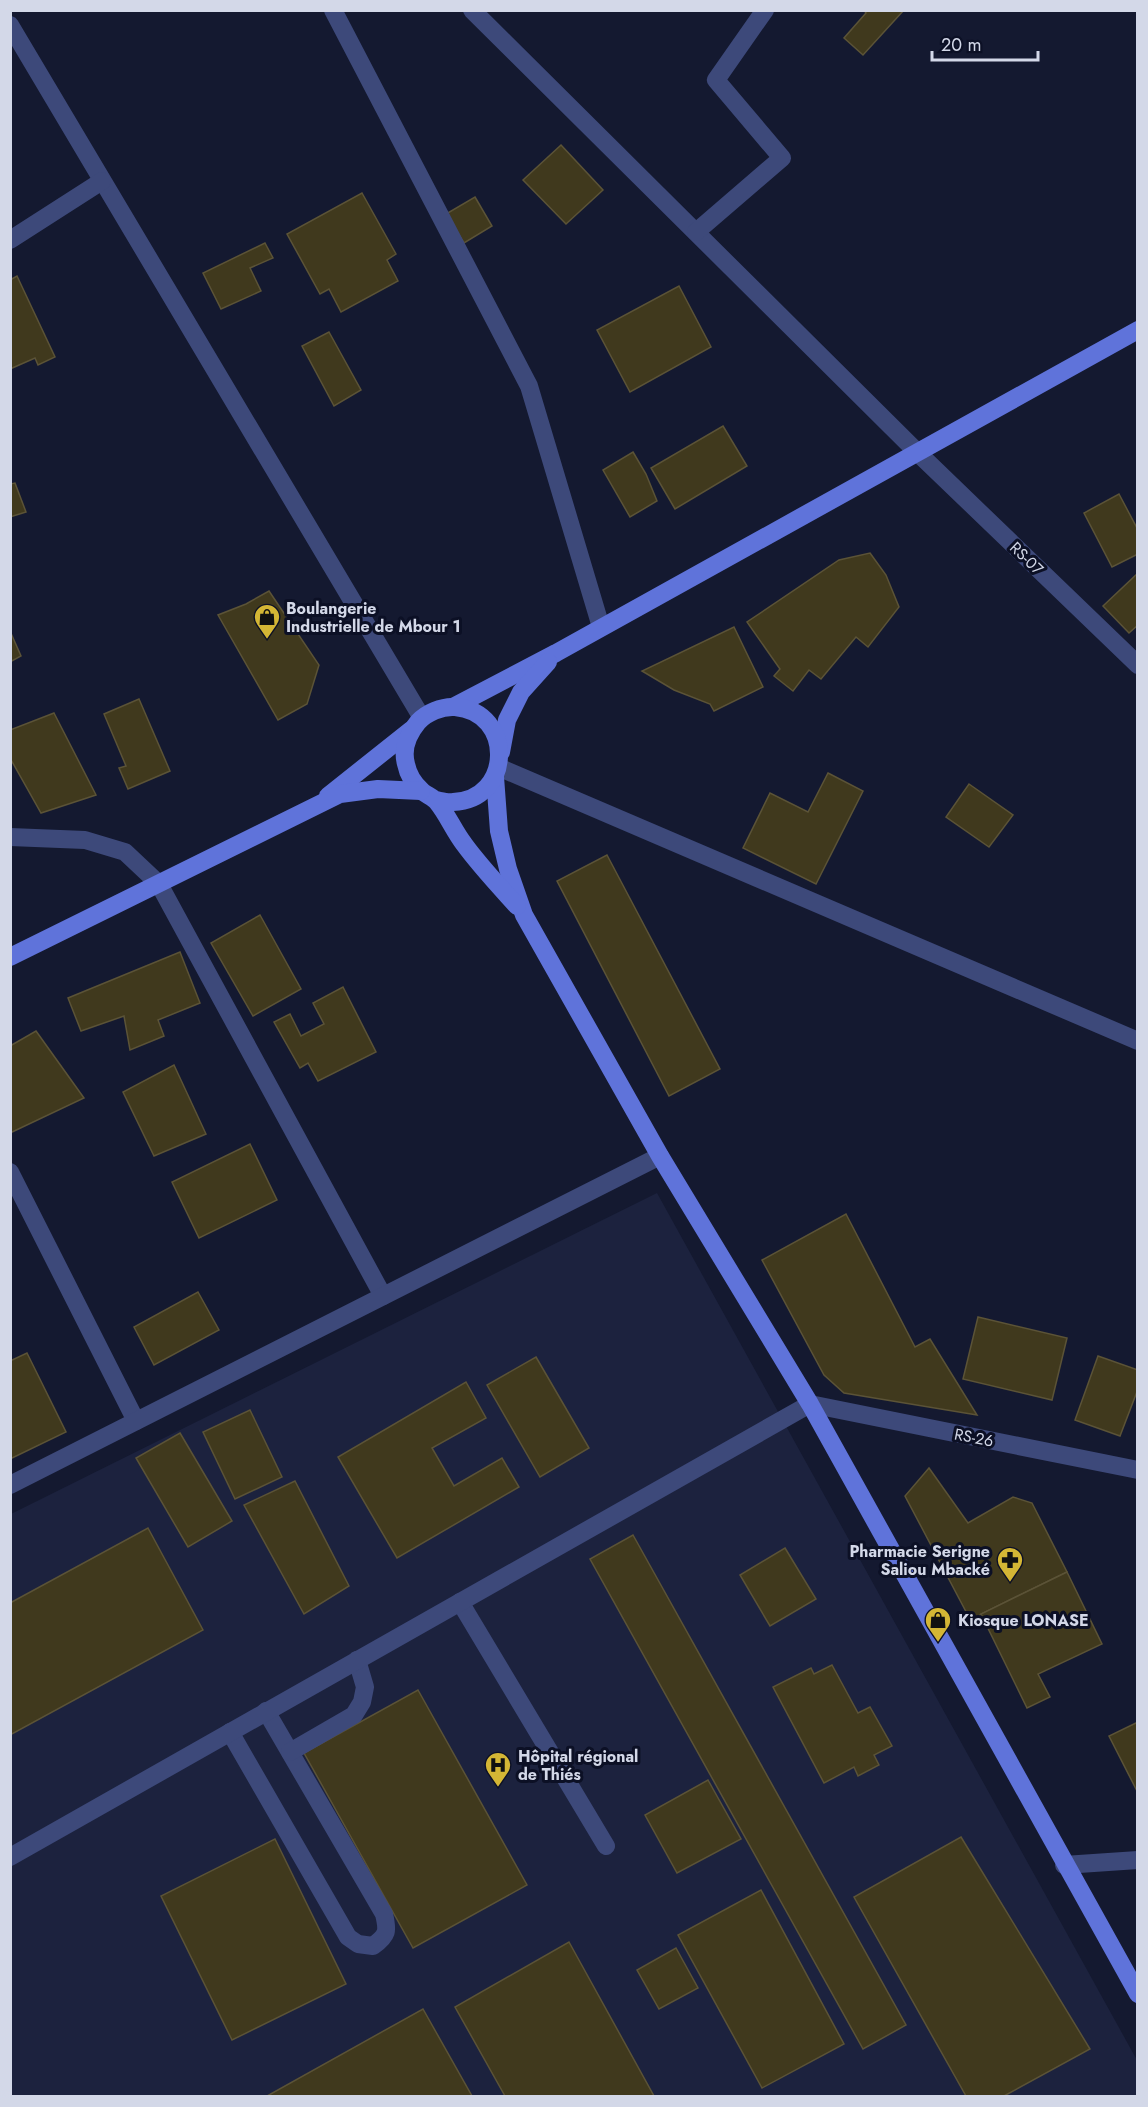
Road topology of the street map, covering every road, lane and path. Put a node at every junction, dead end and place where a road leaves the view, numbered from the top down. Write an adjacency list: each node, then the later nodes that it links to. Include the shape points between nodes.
1 (333, 10): 10 (street, via 529,386)
2 (472, 10): 6 (street, RS-07)
3 (765, 10): 6 (street, via 716,80 782,158)
4 (10, 25): 5 (street)
5 (102, 180): 7 (street); 14 (street)
6 (696, 232): 9 (street, RS-07)
7 (10, 240)
8 (1137, 330): 9 (main road)
9 (917, 452): 10 (main road); 12 (street, RS-07)
10 (602, 627): 11 (main road)
11 (556, 653): 13 (main road); 15 (main road, via 521,692 507,720)
12 (1137, 665)
13 (453, 707): 14 (main road, via 436,710); 15 (main road, via 482,717 493,729 499,744)
14 (417, 724): 16 (main road, via 405,746 405,762 411,778); 17 (main road)
15 (498, 768): 16 (main road, via 484,790 469,799 453,803); 20 (main road, via 499,831); 22 (street)
16 (428, 795): 17 (main road, via 378,789 340,794); 20 (main road)
17 (311, 808): 19 (main road)
18 (10, 837): 19 (street, via 85,840 125,852)
19 (159, 884): 21 (main road); 25 (street)
20 (524, 915): 23 (main road)
21 (10, 957)
22 (1137, 1041)
23 (660, 1156): 25 (street); 26 (main road)
24 (10, 1172): 27 (street)
25 (383, 1296): 27 (street)
26 (810, 1404): 28 (street, RS-26); 30 (street); 38 (main road)
27 (136, 1421): 29 (street)
28 (1137, 1470)
29 (10, 1485)
30 (460, 1602): 31 (street); 35 (street)
31 (357, 1660): 32 (street); 34 (street, via 364,1688 354,1716)
32 (266, 1711): 33 (street); 34 (street)
33 (230, 1732): 34 (street, via 348,1937 358,1944 373,1946 388,1929 384,1914); 36 (street)
34 (290, 1752)
35 (606, 1846)
36 (10, 1857)
37 (1137, 1860): 38 (street)
38 (1064, 1865): 39 (main road)
39 (1137, 1994)

